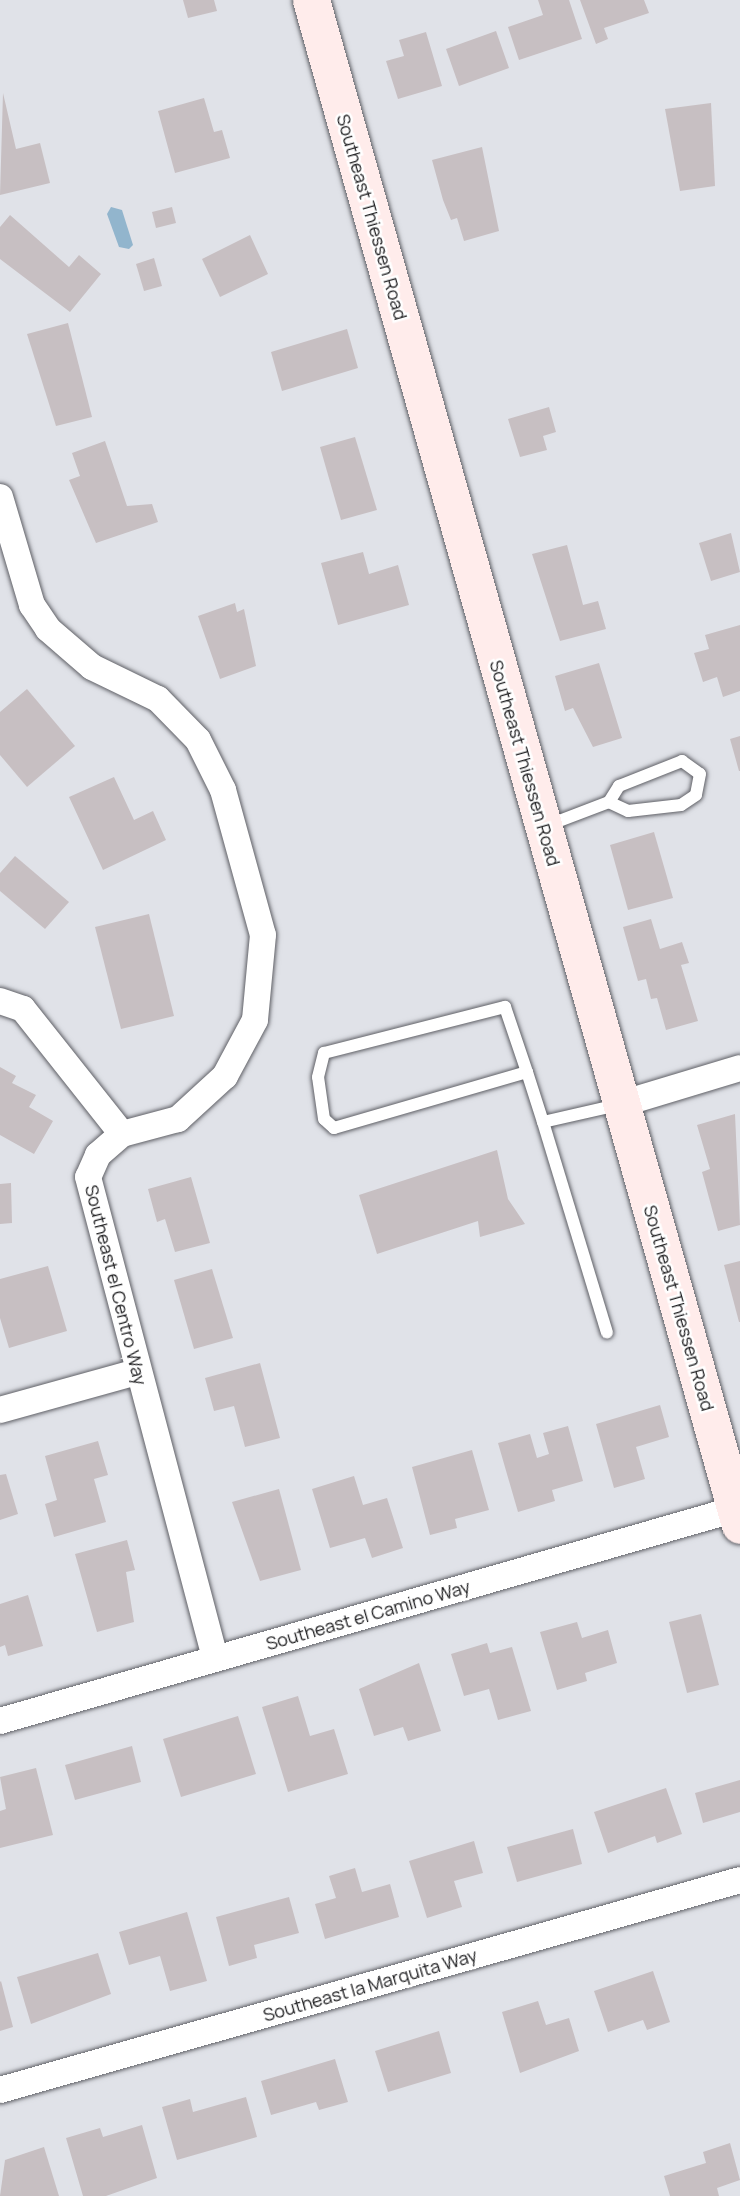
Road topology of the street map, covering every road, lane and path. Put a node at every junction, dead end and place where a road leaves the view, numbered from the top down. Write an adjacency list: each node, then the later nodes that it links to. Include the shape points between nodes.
1 (312, 0): 4 (main road, Southeast Thiessen Road)
2 (0, 497): 10 (street, Southeast el Centro Way, via 32,605 48,629 92,667 158,699 198,740 223,790 263,936 255,1020 225,1076 178,1119)
3 (609, 802): 3 (lane, via 619,786 682,761 699,774 696,795 681,805 628,811); 4 (lane)
4 (543, 827): 8 (main road, Southeast Thiessen Road)
5 (0, 1001): 10 (street, via 23,1009)
6 (740, 1068): 8 (street)
7 (527, 1072): 7 (lane, via 505,1007 324,1053 318,1077 324,1119 334,1128); 9 (lane)
8 (621, 1104): 9 (lane); 14 (main road, Southeast Thiessen Road)
9 (543, 1122): 11 (lane)
10 (122, 1134): 12 (street, Southeast el Centro Way, via 98,1155 88,1177)
11 (607, 1332)
12 (137, 1372): 13 (street); 15 (street, Southeast el Centro Way)
13 (0, 1410)
14 (738, 1517): 15 (street, Southeast el Camino Way)
15 (215, 1658): 16 (street, Southeast el Camino Way)
16 (0, 1721)
17 (740, 1880): 18 (street, Southeast la Marquita Way)
18 (0, 2090)

